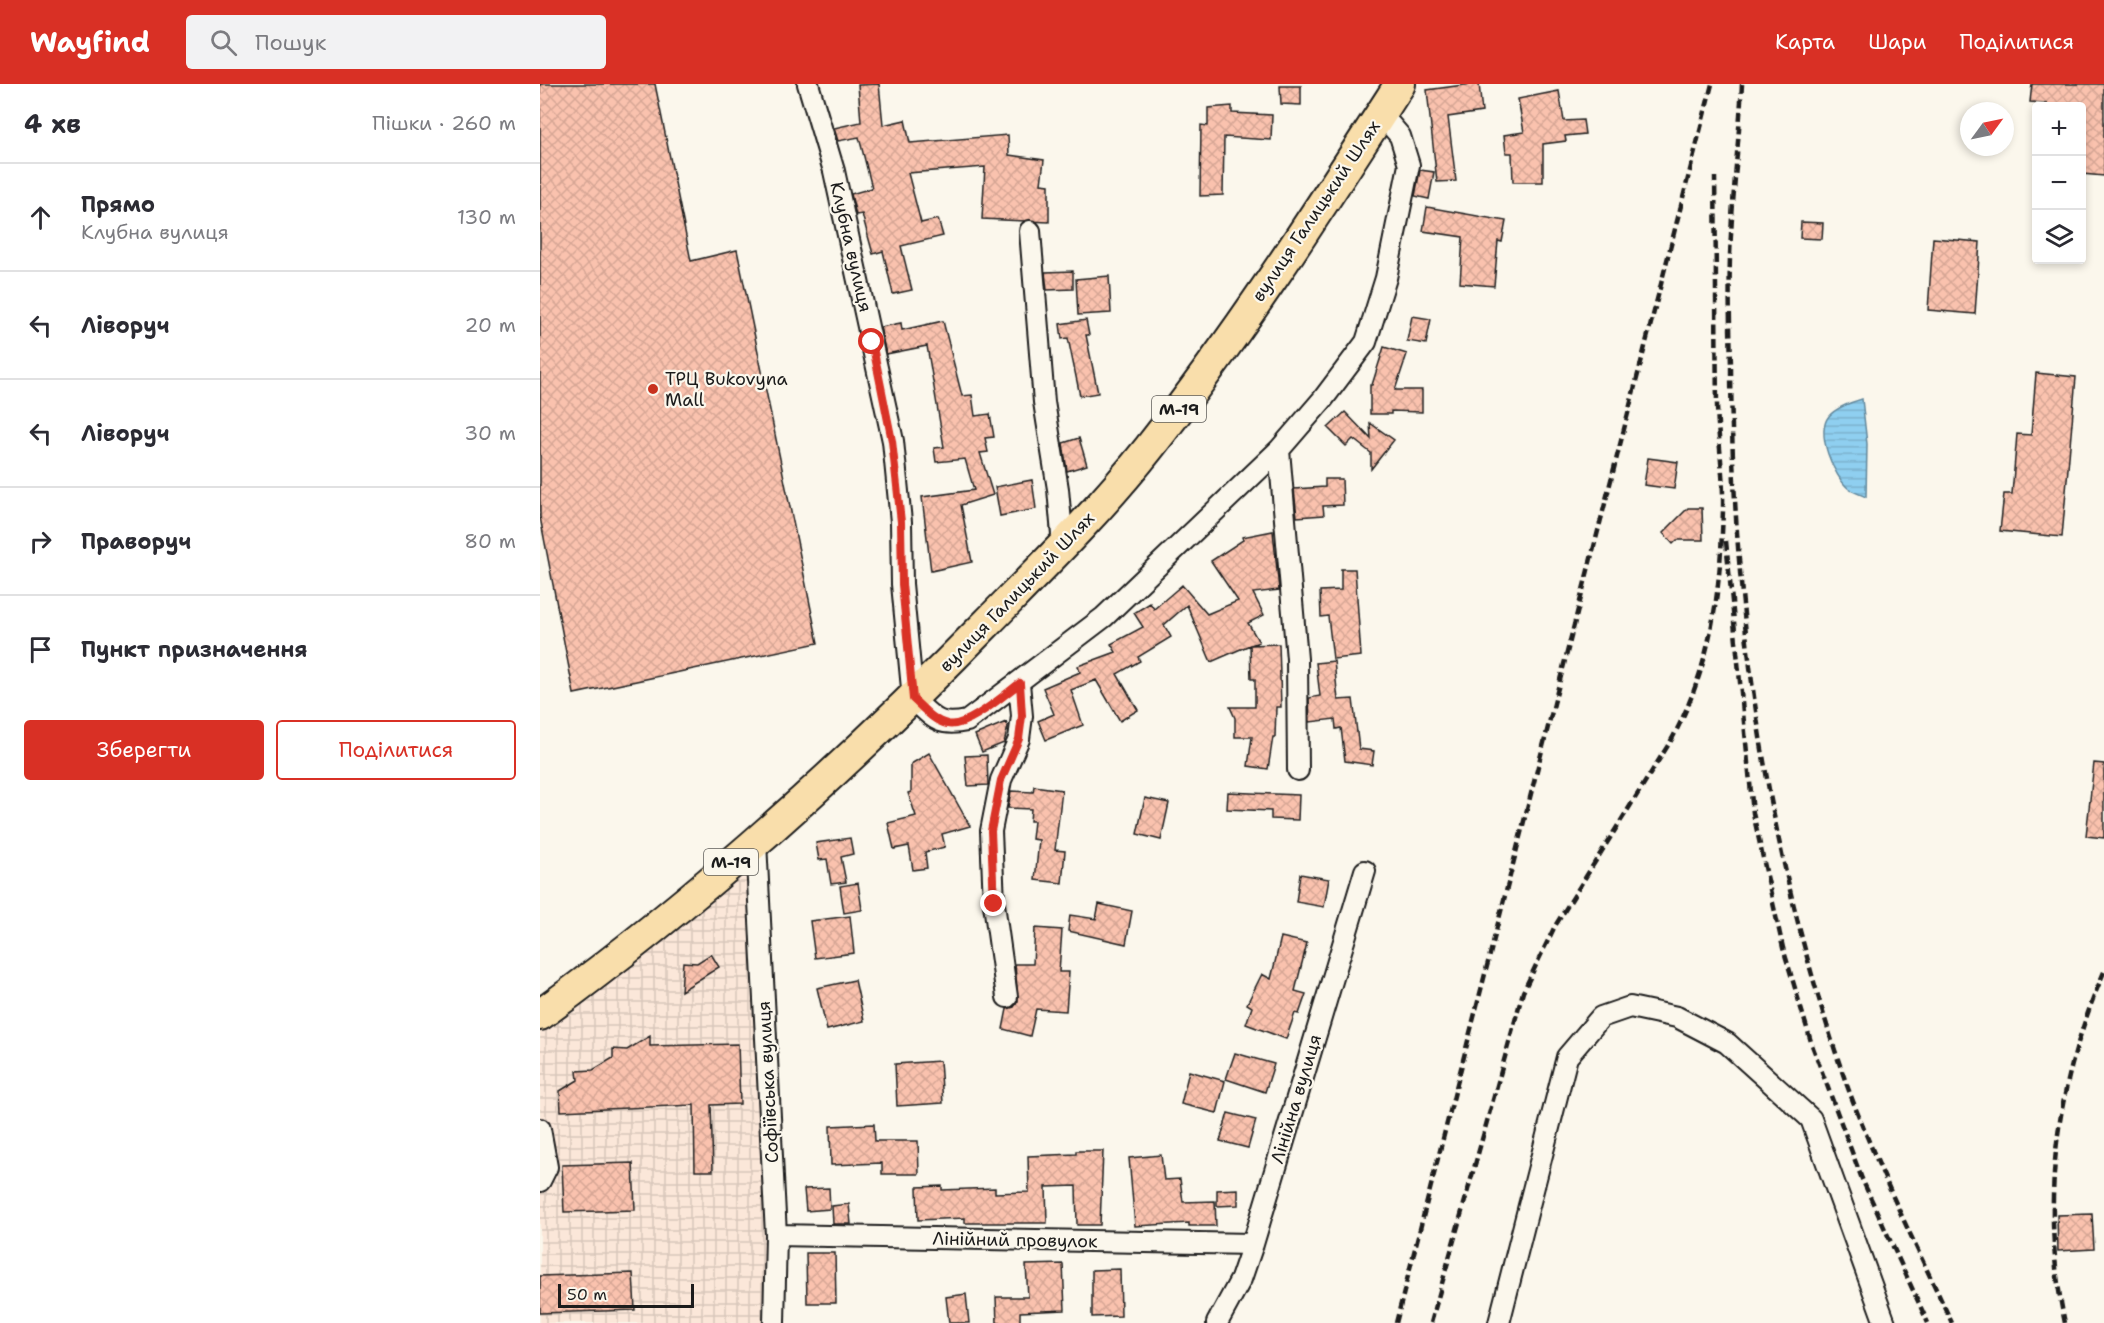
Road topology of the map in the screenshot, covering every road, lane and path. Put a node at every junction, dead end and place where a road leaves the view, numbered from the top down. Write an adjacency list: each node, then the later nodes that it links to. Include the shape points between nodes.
1 (808, 84): 8 (street, Клубна вулиця, via 844,214 892,441)
2 (1400, 84): 3 (highway, вулиця Галицький Шлях / М-19)
3 (1381, 114): 5 (street, via 1400,136 1409,165 1386,278 1366,342); 6 (highway, вулиця Галицький Шлях / М-19, via 1216,360 1148,449)
4 (1030, 231): 6 (street, via 1044,402)
5 (1279, 450): 7 (street, via 1104,617); 9 (street, via 1297,659)
6 (1063, 546): 8 (highway, вулиця Галицький Шлях / М-19)
7 (1020, 683): 8 (street, via 967,721 948,725); 12 (street, via 1019,739 1001,780 991,831 994,904)
8 (913, 699): 10 (highway, вулиця Галицький Шлях / М-19)
9 (1298, 770)
10 (756, 842): 13 (highway, вулиця Галицький Шлях / М-19, via 593,977); 16 (street, Софіївська вулиця)
11 (1365, 871): 17 (street, Лінійна вулиця)
12 (1007, 997)
13 (540, 1015)
14 (540, 1129): 15 (street, via 547,1167)
15 (540, 1181)
16 (776, 1235): 17 (street, Лінійний провулок); 18 (street, Софіївська вулиця)
17 (1253, 1244): 19 (street, Лінійна вулиця, via 1241,1279)
18 (774, 1323)
19 (1217, 1323)
20 (1498, 1323): 21 (street, via 1567,1057 1601,1017 1630,1006 1677,1017 1727,1043 1810,1119)
21 (1885, 1323)

